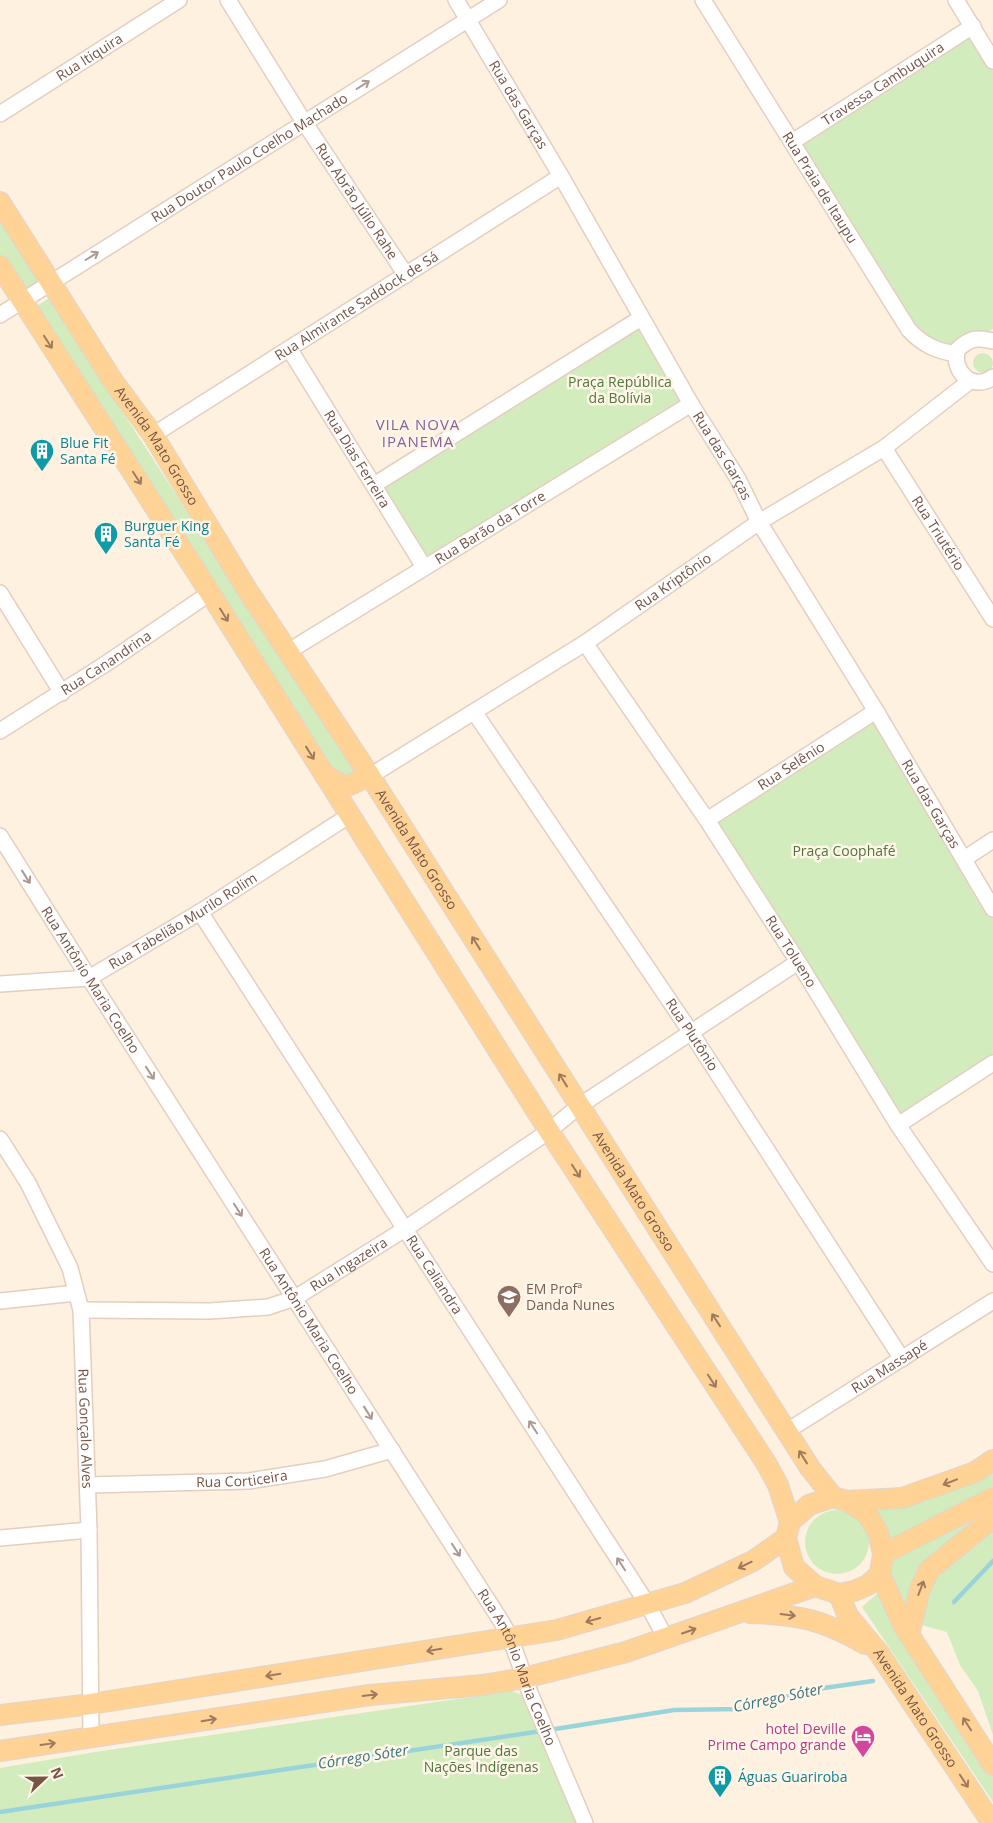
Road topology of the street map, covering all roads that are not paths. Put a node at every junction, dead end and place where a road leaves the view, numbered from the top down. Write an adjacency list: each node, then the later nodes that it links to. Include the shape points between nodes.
1 (179, 0): 10 (street, Rua Itiquira)
2 (228, 0): 11 (street, Rua Abrão Júlio Rahe)
3 (456, 0): 7 (street, Rua das Garças)
4 (499, 0): 7 (street, Rua Doutor Paulo Coelho Machado)
5 (703, 0): 12 (street, Rua Praia de Itaupu)
6 (956, 0): 8 (street)
7 (468, 20): 11 (street, Rua Doutor Paulo Coelho Machado, one-way to 7); 13 (street, Rua das Garças)
8 (973, 26): 9 (street); 12 (street, Travessa Cambuquira)
9 (993, 60)
10 (0, 114)
11 (304, 122): 16 (street, Rua Abrão Júlio Rahe); 17 (street, Rua Doutor Paulo Coelho Machado, one-way to 11)
12 (792, 142): 24 (street, Rua Praia de Itaupu, via 909,330 919,341)
13 (561, 176): 16 (street, Rua Almirante Saddock de Sá); 20 (street, Rua das Garças)
14 (0, 202): 17 (main road, Avenida Mato Grosso)
15 (0, 266): 18 (main road)
16 (406, 275): 23 (street, Rua Almirante Saddock de Sá)
17 (51, 282): 18 (street, Rua Doutor Paulo Coelho Machado); 28 (main road, Avenida Mato Grosso, via 113,382)
18 (21, 301): 19 (street, Rua Doutor Paulo Coelho Machado); 35 (main road, one-way to 35)
19 (0, 315)
20 (641, 318): 27 (street, Rua das Garças); 30 (street)
21 (993, 329): 22 (street)
22 (986, 339): 24 (street, via 969,339)
23 (290, 350): 28 (street, Rua Almirante Saddock de Sá); 30 (street, Rua Dias Ferreira)
24 (956, 354): 26 (street, via 960,372)
25 (992, 380): 26 (street)
26 (970, 381): 29 (street, Rua Kriptônio)
27 (691, 404): 31 (street, Rua das Garças, via 738,479); 32 (street, Rua Barão da Torre)
28 (154, 435): 33 (main road, Avenida Mato Grosso)
29 (884, 448): 31 (street, Rua Kriptônio); 36 (street, Rua Triutério)
30 (374, 486): 32 (street, Rua Dias Ferreira)
31 (760, 522): 37 (street, Rua Kriptônio); 40 (street, Rua das Garças)
32 (424, 567): 38 (street, Rua Barão da Torre)
33 (246, 588): 35 (main road, via 231,583); 38 (main road, Avenida Mato Grosso)
34 (0, 593): 39 (street)
35 (210, 593): 39 (street, Rua Canandrina); 43 (main road, one-way to 43)
36 (993, 619)
37 (585, 643): 41 (street, Rua Kriptônio); 46 (street, Rua Tolueno)
38 (289, 651): 44 (main road, Avenida Mato Grosso)
39 (62, 693): 42 (street, Rua Canandrina)
40 (876, 712): 46 (street, Rua Selênio); 49 (street, Rua das Garças)
41 (475, 713): 44 (street, Rua Kriptônio); 55 (street, Rua Plutônio)
42 (0, 731)
43 (325, 775): 44 (main road, via 345,786); 45 (main road)
44 (370, 776): 57 (main road, Avenida Mato Grosso, one-way to 44)
45 (350, 816): 51 (street, Rua Tabelião Murilo Rolim); 59 (main road)
46 (707, 820): 52 (street, Rua Tolueno)
47 (0, 836): 53 (street, Rua Antônio Maria Coelho, one-way to 53)
48 (993, 840): 49 (street)
49 (964, 859): 50 (street, Rua das Garças)
50 (993, 909)
51 (200, 912): 53 (street, Rua Tabelião Murilo Rolim); 61 (street, Rua Caliandra)
52 (798, 962): 55 (street, Rua Ingazeira); 58 (street, Rua Tolueno)
53 (89, 978): 54 (street, Rua Tabelião Murilo Rolim); 64 (street, Rua Antônio Maria Coelho, one-way to 64)
54 (0, 984)
55 (690, 1032): 57 (street, Rua Ingazeira); 68 (street, Rua Plutônio)
56 (993, 1063): 58 (street)
57 (579, 1106): 59 (street, Rua Ingazeira); 69 (main road, Avenida Mato Grosso, one-way to 57)
58 (898, 1125): 62 (street, Rua Tolueno)
59 (549, 1130): 61 (street, Rua Ingazeira); 77 (main road, one-way to 77, via 766,1463 778,1485)
60 (0, 1139): 63 (street, Rua Gonçalo Alves, via 28,1182 70,1268)
61 (405, 1229): 64 (street, Rua Ingazeira); 83 (street, Rua Caliandra, one-way to 61)
62 (993, 1264)
63 (76, 1293): 65 (street); 67 (street, Rua Gonçalo Alves)
64 (295, 1298): 67 (street, Rua Ingazeira, via 268,1307 210,1311); 70 (street, Rua Antônio Maria Coelho, one-way to 70)
65 (0, 1301)
66 (993, 1301): 68 (street, Rua Massapé)
67 (81, 1310): 72 (street, Rua Gonçalo Alves)
68 (902, 1359): 69 (street, Rua Massapé)
69 (787, 1431): 74 (main road, Avenida Mato Grosso, one-way to 69, via 810,1468)
70 (392, 1450): 72 (street, Rua Corticeira, via 324,1469 249,1481); 86 (street, Rua Antônio Maria Coelho, one-way to 86)
71 (993, 1460): 74 (main road, one-way to 74, via 974,1472 902,1498)
72 (88, 1486): 76 (street, Rua Gonçalo Alves)
73 (993, 1498): 79 (main road)
74 (840, 1499): 77 (main road, via 809,1506); 79 (main road, via 866,1513 878,1532)
75 (993, 1518): 85 (main road, one-way to 75, via 920,1589 929,1570)
76 (90, 1530): 78 (street); 90 (street, Rua Gonçalo Alves)
77 (788, 1530): 81 (main road, via 794,1567); 83 (main road, one-way to 83, via 753,1561 685,1593)
78 (0, 1538)
79 (883, 1554): 80 (main road)
80 (880, 1574): 82 (main road, via 854,1592); 85 (main road)
81 (815, 1586): 82 (main road); 84 (main road)
82 (839, 1594): 88 (main road, Avenida Mato Grosso, via 848,1616)
83 (648, 1605): 86 (main road, one-way to 86, via 557,1630); 87 (street, Rua Caliandra)
84 (740, 1613): 87 (main road, one-way to 84); 88 (main road, one-way to 88, via 808,1618 839,1629)
85 (909, 1635): 94 (main road, one-way to 85)
86 (510, 1637): 89 (street, Rua Antônio Maria Coelho); 90 (main road, one-way to 90)
87 (666, 1639): 89 (main road)
88 (879, 1653): 96 (main road, Avenida Mato Grosso, one-way to 96)
89 (524, 1678): 92 (main road, one-way to 89, via 370,1695 484,1685); 95 (street, Rua Antônio Maria Coelho)
90 (91, 1704): 91 (main road); 92 (street, Rua Gonçalo Alves)
91 (0, 1716)
92 (91, 1738): 93 (main road, one-way to 92)
93 (0, 1751)
94 (993, 1765)
95 (585, 1823)
96 (992, 1823)

